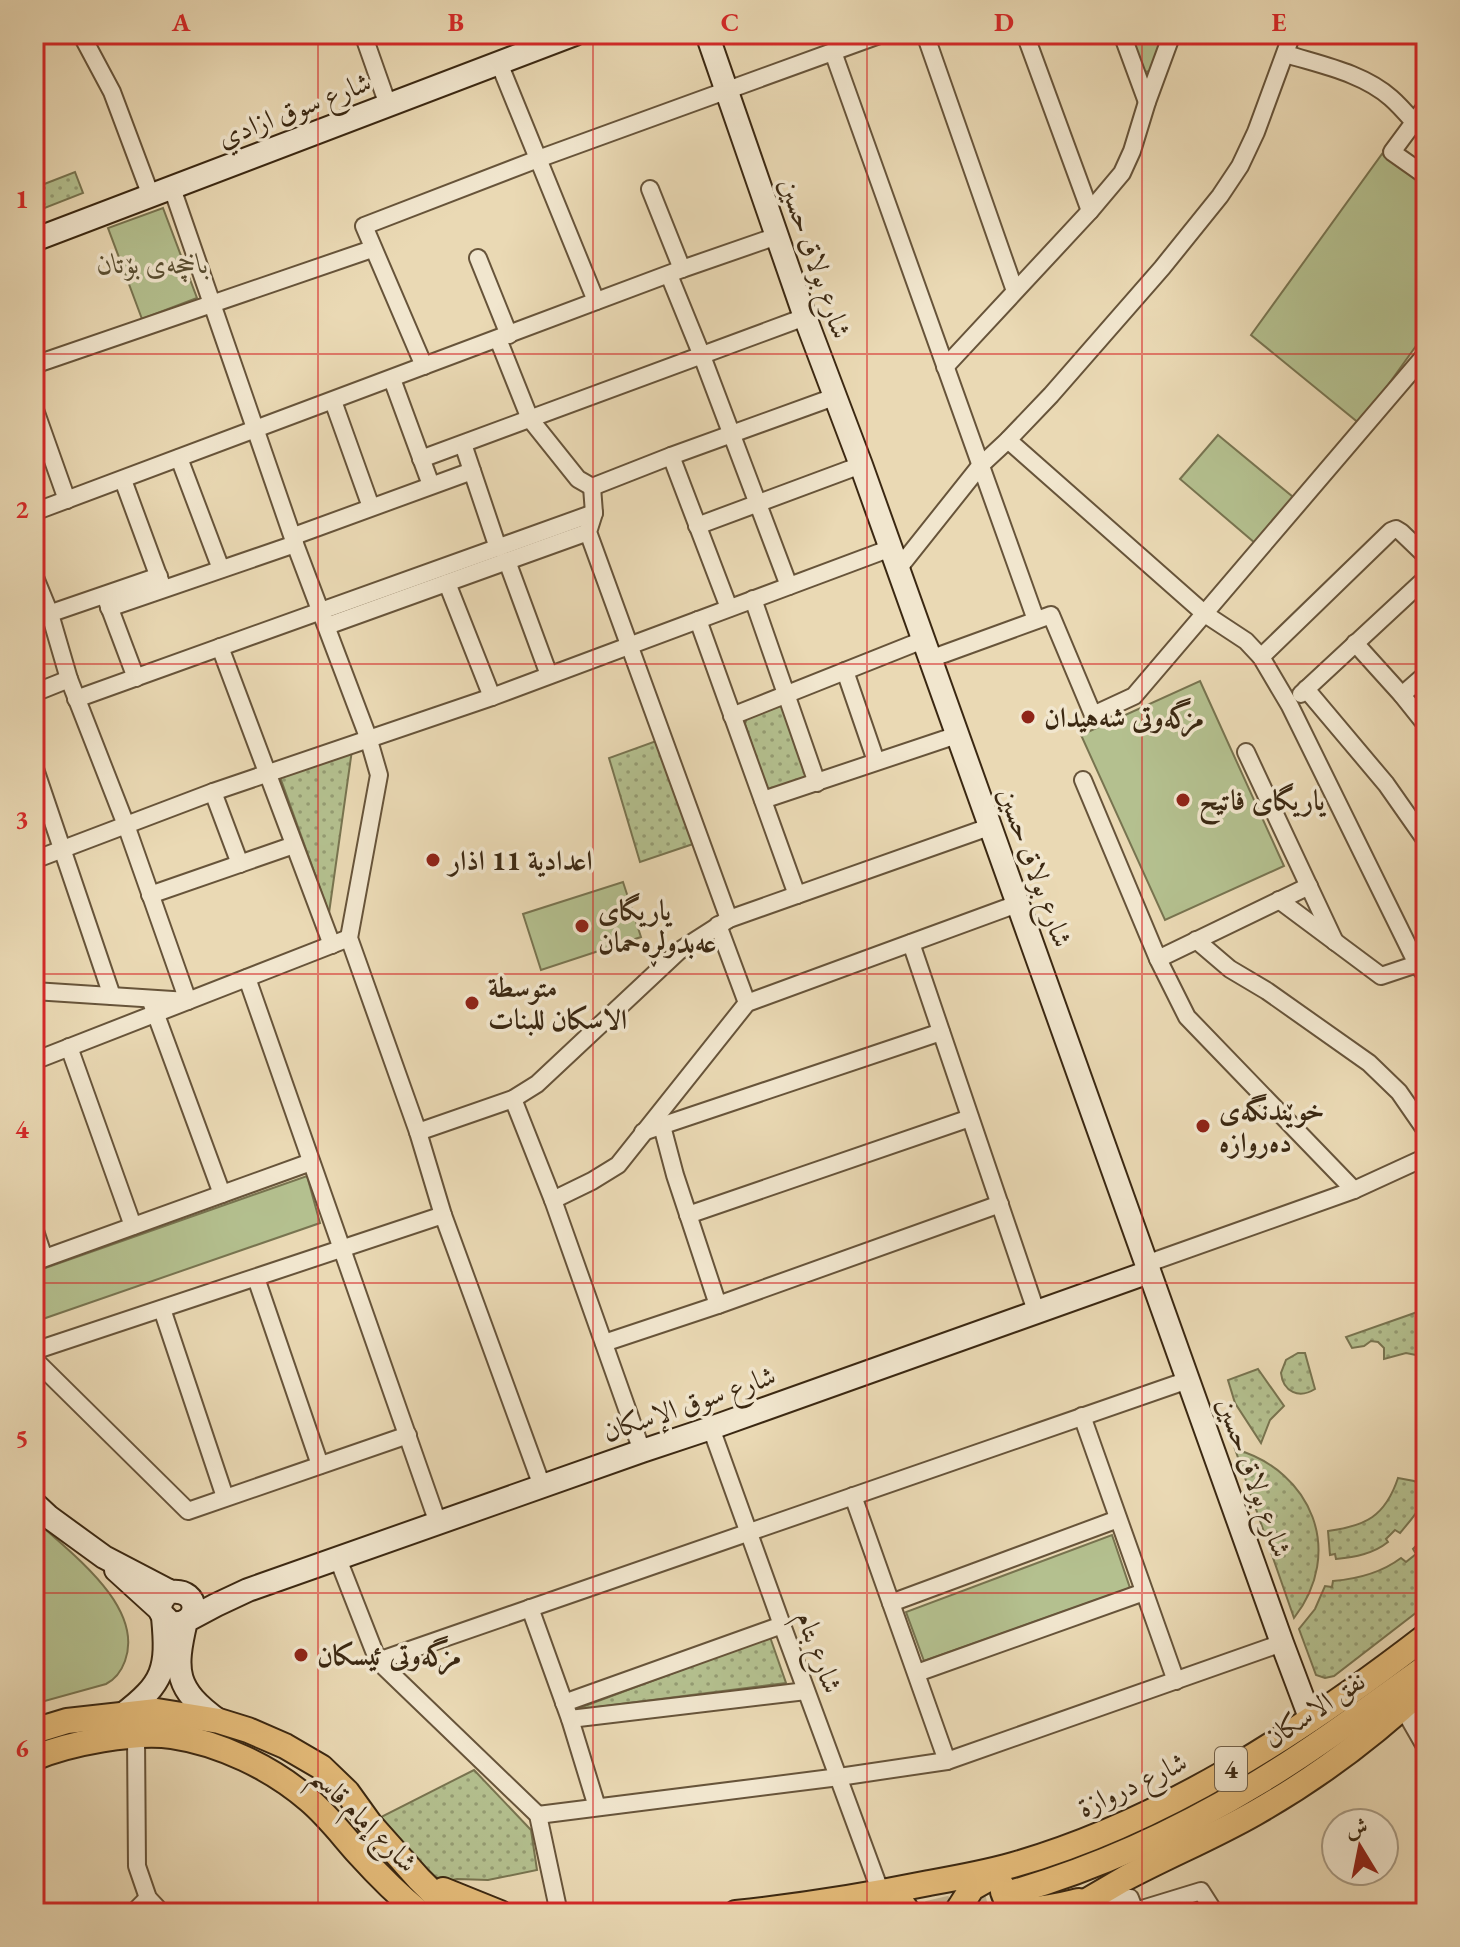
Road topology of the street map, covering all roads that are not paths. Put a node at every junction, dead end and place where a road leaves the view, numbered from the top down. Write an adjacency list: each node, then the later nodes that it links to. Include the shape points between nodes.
1 (81, 34): 23 (street, via 112,92)
2 (363, 34): 16 (street)
3 (575, 34): 13 (street, شارع سوق ازادي)
4 (707, 34): 14 (street, شارع بولاق حسين)
5 (882, 34): 11 (street)
6 (925, 34): 30 (street)
7 (1025, 34): 24 (street)
8 (1122, 34): 15 (street)
9 (1172, 34): 15 (street)
10 (1292, 34): 12 (street)
11 (833, 52): 14 (street); 39 (street)
12 (1286, 54): 18 (street, via 1368,83); 47 (street, via 1256,132 1220,196)
13 (499, 63): 16 (street, شارع سوق ازادي); 19 (street)
14 (727, 90): 19 (street); 25 (street, شارع بولاق حسين)
15 (1147, 102): 24 (street, via 1122,173)
16 (388, 105): 21 (street, شارع سوق ازادي)
17 (1426, 106): 18 (street)
18 (1413, 121): 20 (street, via 1392,152)
19 (538, 159): 27 (street, via 364,226); 31 (street)
20 (1426, 176)
21 (172, 188): 23 (street, شارع سوق ازادي); 32 (street)
22 (650, 189): 29 (street)
23 (151, 196): 26 (street, شارع سوق ازادي)
24 (1090, 211): 30 (street)
25 (777, 236): 29 (street); 33 (street, شارع بولاق حسين)
26 (34, 240)
27 (372, 249): 32 (street); 38 (street)
28 (478, 258): 34 (street)
29 (676, 272): 31 (street); 36 (street)
30 (1015, 291): 39 (street)
31 (596, 301): 34 (street)
32 (213, 304): 37 (street); 45 (street)
33 (805, 317): 36 (street); 41 (street, شارع بولاق حسين)
34 (504, 337): 38 (street); 44 (street)
35 (1426, 354): 78 (street)
36 (702, 356): 44 (street); 46 (street)
37 (34, 365)
38 (424, 366): 40 (street)
39 (945, 367): 53 (street)
40 (392, 379): 42 (street); 51 (street)
41 (834, 397): 46 (street); 52 (street, شارع بولاق حسين)
42 (333, 401): 45 (street); 60 (street)
43 (34, 407): 58 (street)
44 (530, 419): 48 (street); 57 (street, via 578,479)
45 (257, 430): 50 (street); 65 (street)
46 (731, 434): 49 (street); 59 (street)
47 (1008, 440): 53 (street); 78 (street)
48 (463, 444): 51 (street); 54 (street)
49 (671, 456): 57 (street); 63 (street)
50 (179, 458): 55 (street); 69 (street)
51 (421, 459): 56 (street)
52 (861, 465): 59 (street); 68 (street, شارع بولاق حسين)
53 (980, 466): 68 (street); 82 (street)
54 (472, 471): 56 (street); 66 (street)
55 (123, 480): 58 (street); 72 (street)
56 (431, 485): 60 (street)
57 (592, 487): 62 (street)
58 (67, 500): 61 (street)
59 (758, 504): 63 (street); 74 (street)
60 (371, 507): 65 (street)
61 (34, 512)
62 (594, 513): 64 (street); 66 (street)
63 (697, 526): 77 (street)
64 (588, 532): 66 (street); 84 (street)
65 (294, 540): 69 (street); 80 (street)
66 (503, 554): 73 (street); 80 (street); 90 (street)
67 (1426, 556): 87 (street, via 1401,532 1391,531)
68 (894, 558): 74 (street); 86 (street, شارع بولاق حسين)
69 (221, 569): 72 (street)
70 (34, 575): 79 (street)
71 (1426, 578): 83 (street)
72 (161, 583): 76 (street)
73 (447, 583): 80 (street); 97 (street)
74 (789, 586): 75 (street)
75 (753, 599): 77 (street); 95 (street)
76 (107, 602): 79 (street); 91 (street)
77 (729, 608): 81 (street)
78 (1205, 614): 82 (street, via 1134,696 1093,715 1051,615); 87 (street)
79 (42, 617): 92 (street)
80 (324, 619): 85 (street); 103 (street)
81 (698, 620): 84 (street); 100 (street)
82 (1036, 620): 86 (street)
83 (1355, 643): 93 (street); 96 (street)
84 (630, 645): 90 (street); 124 (street)
85 (220, 647): 91 (street); 107 (street)
86 (927, 649): 88 (street); 102 (street, شارع بولاق حسين)
87 (1261, 657): 99 (street)
88 (845, 671): 95 (street); 105 (street)
89 (1426, 674): 96 (street)
90 (549, 675): 97 (street)
91 (136, 678): 98 (street)
92 (69, 679): 94 (street); 98 (street)
93 (1306, 689): 99 (street); 114 (street)
94 (34, 693)
95 (787, 694): 100 (street); 109 (street)
96 (1402, 695): 101 (street)
97 (492, 697): 103 (street)
98 (76, 699): 112 (street)
99 (1290, 706): 131 (street)
100 (732, 716): 111 (street)
101 (1426, 725)
102 (957, 735): 105 (street); 113 (street, شارع بولاق حسين)
103 (368, 737): 107 (street); 125 (street, via 379,775)
104 (1246, 752): 119 (street)
105 (876, 761): 109 (street)
106 (34, 766): 116 (street)
107 (266, 773): 110 (street); 115 (street)
108 (1083, 780): 130 (street)
109 (817, 783): 111 (street)
110 (213, 792): 112 (street); 118 (street)
111 (763, 800): 121 (street)
112 (126, 825): 116 (street); 120 (street)
113 (989, 827): 121 (street); 123 (street, شارع بولاق حسين)
114 (1426, 841)
115 (294, 845): 118 (street); 129 (street)
116 (63, 849): 117 (street); 134 (street)
117 (34, 860)
118 (240, 864): 120 (street)
119 (1309, 886): 122 (street); 127 (street)
120 (150, 895): 135 (street)
121 (797, 895): 124 (street)
122 (1279, 900): 126 (street); 127 (street)
123 (1017, 904): 128 (street); 159 (street, شارع بولاق حسين)
124 (723, 922): 136 (street); 141 (street, via 679,951 537,1084)
125 (349, 938): 129 (street); 145 (street)
126 (1196, 940): 130 (street); 144 (street, via 1369,1063 1399,1092)
127 (1335, 942): 131 (street, via 1381,976)
128 (911, 943): 136 (street); 138 (street)
129 (332, 945): 132 (street)
130 (1158, 959): 149 (street, via 1187,1017)
131 (1422, 970)
132 (247, 978): 135 (street); 148 (street)
133 (34, 991): 134 (street)
134 (112, 996): 137 (street)
135 (188, 1001): 137 (street)
136 (747, 1003): 146 (street)
137 (153, 1006): 139 (street); 150 (street)
138 (941, 1032): 142 (street); 143 (street)
139 (69, 1047): 140 (street); 155 (street)
140 (34, 1061)
141 (513, 1099): 145 (street); 151 (street)
142 (970, 1118): 152 (street); 154 (street)
143 (662, 1126): 146 (street); 154 (street)
144 (1426, 1131)
145 (418, 1132): 153 (street)
146 (642, 1133): 151 (street, via 618,1165)
147 (1426, 1157): 149 (street)
148 (311, 1162): 150 (street); 157 (street)
149 (1354, 1190): 159 (street)
150 (222, 1194): 155 (street)
151 (553, 1200): 164 (street)
152 (1000, 1204): 161 (street); 163 (street)
153 (443, 1215): 157 (street); 172 (street)
154 (688, 1215): 161 (street)
155 (133, 1226): 158 (street)
156 (34, 1228): 158 (street)
157 (342, 1249): 160 (street); 169 (street)
158 (39, 1260)
159 (1147, 1268): 163 (street, شارع سوق الإسكان); 166 (street, شارع بولاق حسين)
160 (256, 1278): 162 (street); 171 (street)
161 (718, 1305): 164 (street)
162 (162, 1309): 165 (street); 174 (street)
163 (1036, 1311): 168 (street, شارع سوق الإسكان)
164 (604, 1343): 170 (street)
165 (35, 1354): 174 (street, via 188,1511)
166 (1188, 1380): 167 (street); 188 (street, شارع بولاق حسين)
167 (1082, 1416): 173 (street); 176 (street)
168 (711, 1428): 170 (street, شارع سوق الإسكان); 178 (street, شارع بتام)
169 (408, 1435): 171 (street); 177 (street)
170 (642, 1451): 172 (street, شارع سوق الإسكان)
171 (320, 1465): 174 (street)
172 (542, 1486): 177 (street, شارع سوق الإسكان)
173 (853, 1496): 178 (street); 182 (street)
174 (225, 1497)
175 (34, 1503): 183 (street, via 122,1576)
176 (1118, 1519): 181 (street); 182 (street)
177 (438, 1523): 179 (street, شارع سوق الإسكان)
178 (749, 1532): 184 (street); 186 (street, شارع بتام)
179 (338, 1559): 180 (street, شارع سوق الإسكان); 189 (street)
180 (248, 1590): 183 (street); 185 (street)
181 (1144, 1592): 191 (street); 192 (street)
182 (891, 1603): 191 (street)
183 (171, 1604): 185 (street, via 171,1623); 197 (street, via 159,1678)
184 (530, 1608): 189 (street); 196 (street)
185 (186, 1621): 199 (street, via 178,1665 182,1682 200,1707)
186 (782, 1625): 194 (street, شارع بتام); 196 (street)
187 (1426, 1636): 198 (main road, شارع دروازة / 4)
188 (1282, 1643): 192 (street); 198 (street, شارع بولاق حسين)
189 (378, 1661): 207 (street)
190 (1426, 1667): 211 (main road, نفق الاسكان, via 1212,1810 1103,1861)
191 (917, 1673): 204 (street)
192 (1176, 1681): 204 (street)
193 (1426, 1686): 195 (main road)
194 (806, 1691): 196 (street); 205 (street, شارع بتام)
195 (1403, 1708): 202 (street); 215 (main road, via 1344,1755)
196 (567, 1711): 206 (street)
197 (122, 1715): 199 (main road, شارع إمام قاسم, via 157,1711); 200 (main road, شارع إمام قاسم)
198 (1311, 1720): 208 (main road, شارع دروازة / 4, via 1203,1785)
199 (219, 1721): 210 (main road, شارع إمام قاسم, via 285,1746 321,1767)
200 (34, 1731)
201 (136, 1737): 203 (main road, شارع إمام قاسم, via 77,1745); 213 (street, via 137,1866); 218 (main road, شارع إمام قاسم, via 170,1736 205,1744 274,1774 308,1798)
202 (1426, 1748)
203 (34, 1758)
204 (947, 1761): 205 (street)
205 (839, 1777): 206 (street); 212 (street, شارع بتام)
206 (597, 1807): 207 (street)
207 (538, 1815): 221 (street)
208 (1043, 1855): 209 (main road, شارع دروازة / 4); 214 (main road, via 1005,1877 1002,1889 1008,1902 1035,1909)
209 (1015, 1865): 212 (main road); 224 (main road, via 972,1888)
210 (419, 1879): 219 (main road); 220 (main road, شارع إمام قاسم)
211 (1014, 1892)
212 (881, 1893): 222 (main road); 223 (main road, via 898,1899)
213 (148, 1898): 216 (street); 217 (street)
214 (1093, 1899): 215 (main road); 225 (main road)
215 (1130, 1900): 226 (street, via 1201,1891)
216 (133, 1913)
217 (162, 1913)
218 (420, 1913)
219 (458, 1913)
220 (500, 1913)
221 (559, 1913)
222 (736, 1913)
223 (908, 1913)
224 (956, 1913)
225 (1066, 1913)
226 (1215, 1913)

